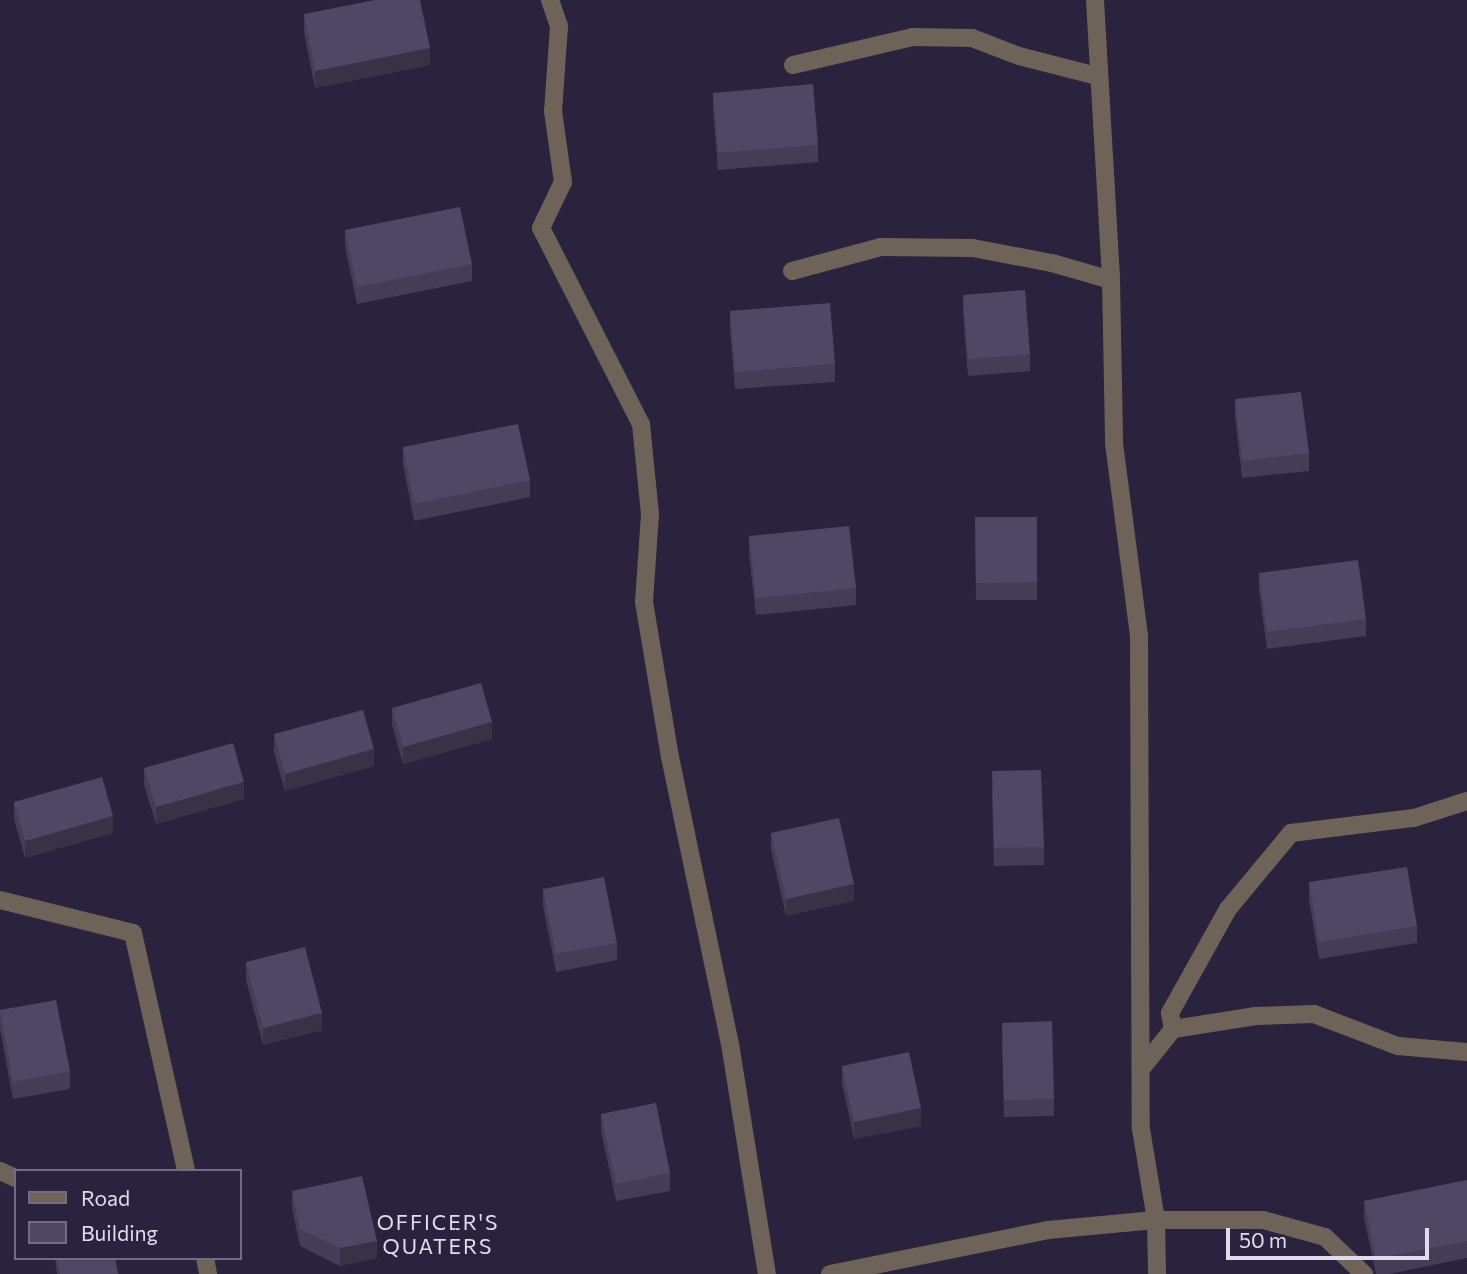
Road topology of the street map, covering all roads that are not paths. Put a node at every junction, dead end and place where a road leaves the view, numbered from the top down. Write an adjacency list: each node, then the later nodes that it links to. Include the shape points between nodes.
1 (550, 0): 14 (street, via 559,26 553,111 563,182 541,228 641,424 650,514 644,602 670,757 731,1050)
2 (1095, 0): 4 (street)
3 (793, 65): 4 (street, via 912,37 972,38)
4 (1097, 76): 6 (street)
5 (792, 271): 6 (street, via 881,247 973,248)
6 (1111, 279): 11 (street, via 1114,443 1139,636)
7 (1467, 801): 9 (street, via 1414,818 1291,833 1228,909 1170,1013)
8 (0, 900): 12 (street, via 134,933)
9 (1173, 1029): 10 (street, via 1256,1016 1314,1014 1398,1046); 11 (street)
10 (1467, 1052)
11 (1141, 1069): 13 (street, via 1141,1129)
12 (186, 1169)
13 (1156, 1220): 15 (street, via 1048,1230); 16 (street); 17 (street, via 1263,1220 1325,1237)
14 (767, 1274)
15 (830, 1274)
16 (1157, 1274)
17 (1364, 1274)

